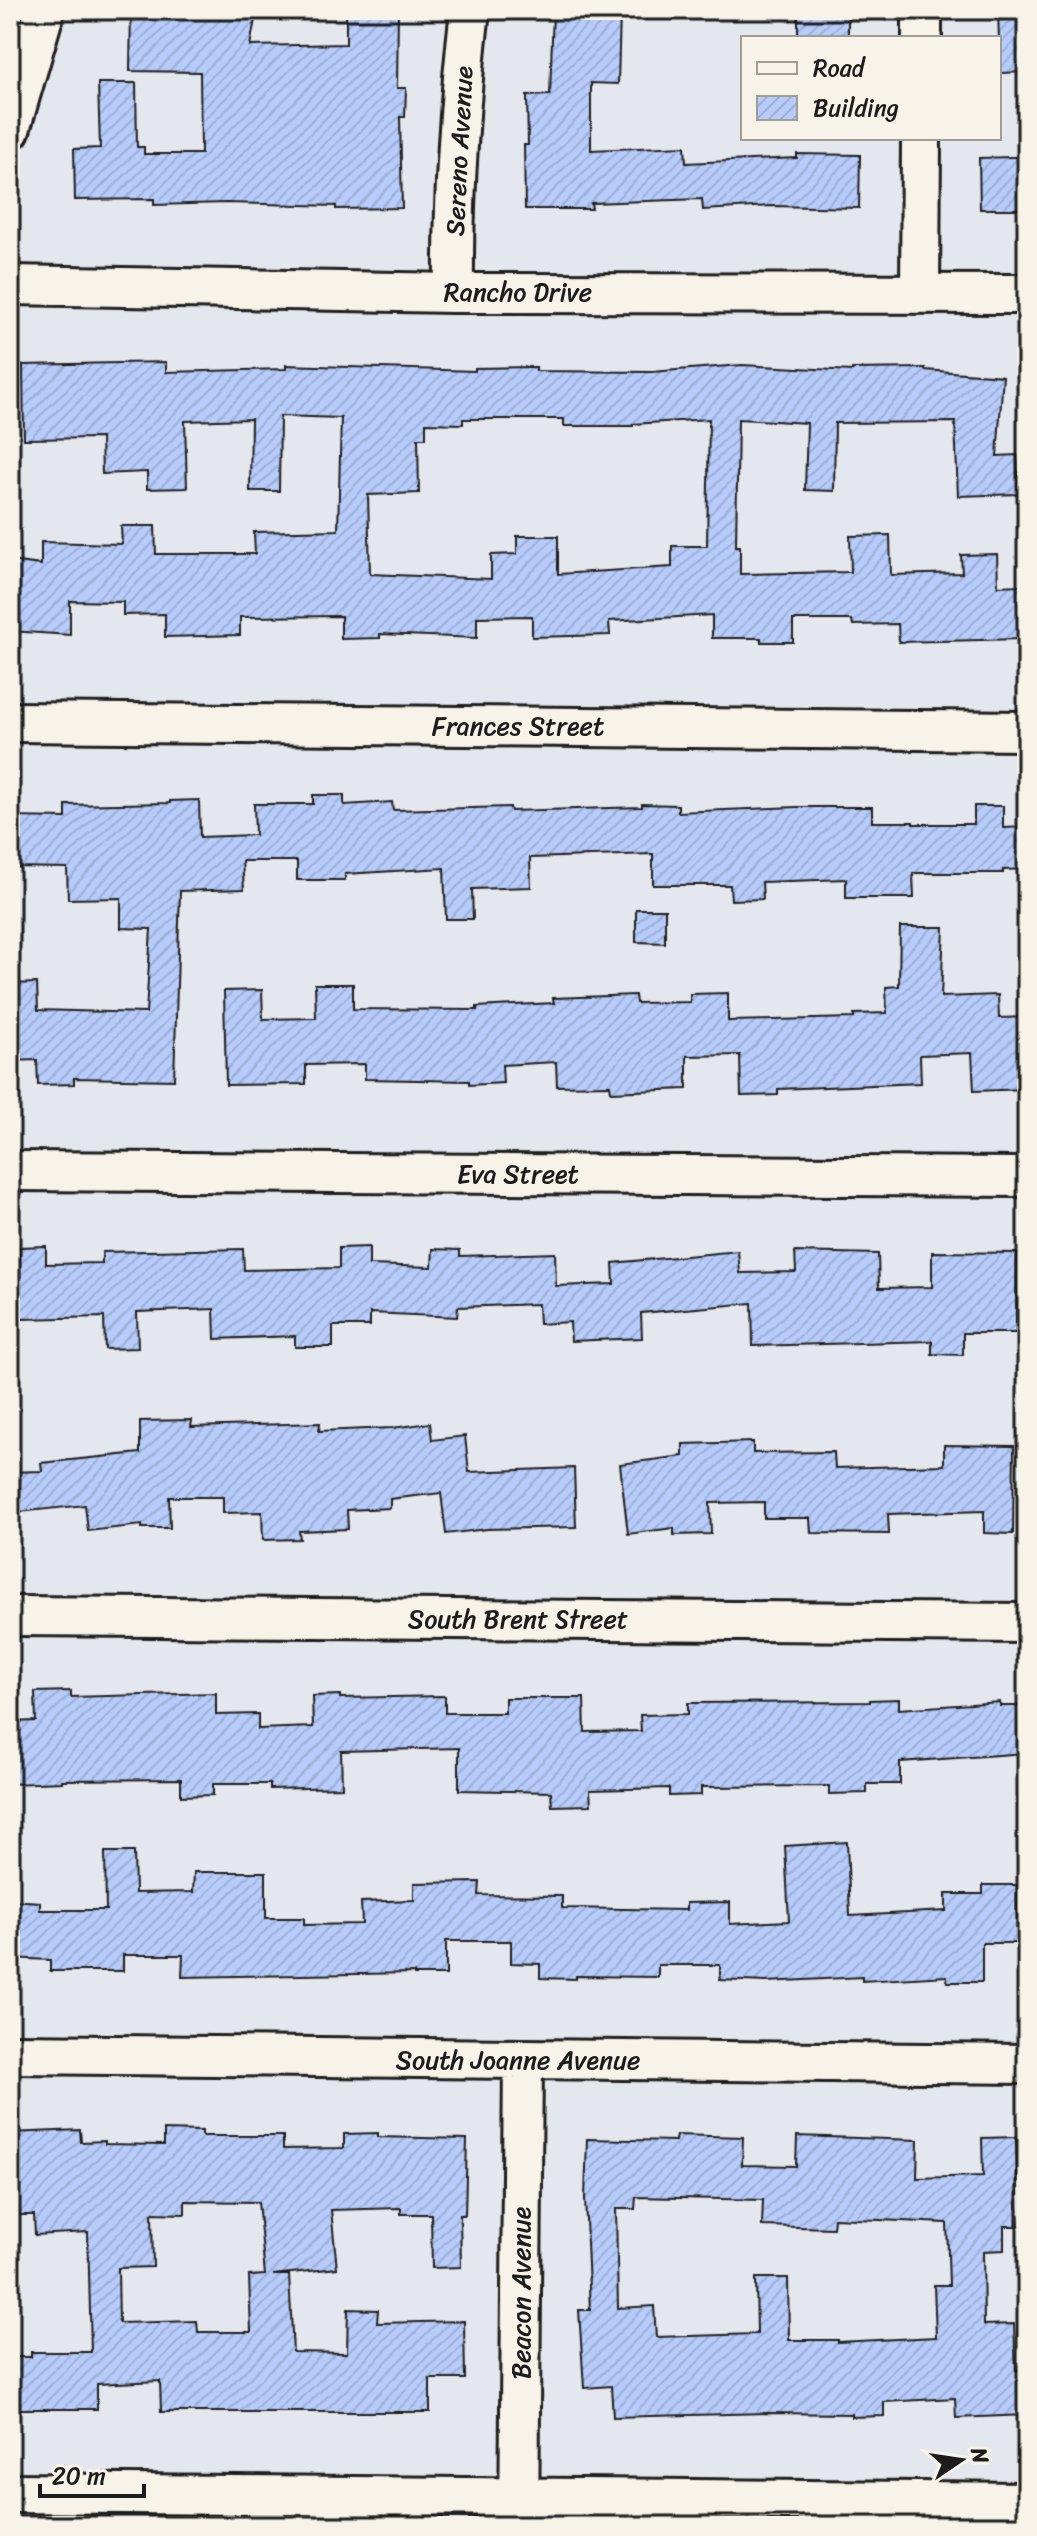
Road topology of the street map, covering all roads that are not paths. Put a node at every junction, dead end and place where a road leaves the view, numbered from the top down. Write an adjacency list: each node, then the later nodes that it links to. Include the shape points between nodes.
1 (45, 10): 5 (street)
2 (470, 10): 9 (street, Sereno Avenue, via 458,110)
3 (922, 10): 4 (street)
4 (922, 36)
5 (10, 130)
6 (921, 140): 8 (street)
7 (10, 285): 9 (street, Rancho Drive)
8 (920, 292): 9 (street, Rancho Drive); 10 (street, Rancho Drive)
9 (454, 293)
10 (1027, 294)
11 (10, 722): 12 (street, Frances Street)
12 (1027, 731)
13 (10, 1171): 14 (street, Eva Street)
14 (1027, 1177)
15 (10, 1616): 16 (street, South Brent Street)
16 (1027, 1623)
17 (10, 2054): 18 (street, South Joanne Avenue)
18 (523, 2060): 19 (street, South Joanne Avenue); 22 (street, Beacon Avenue)
19 (1027, 2064)
20 (10, 2493): 22 (street)
21 (1027, 2502): 22 (street)
22 (520, 2512)

